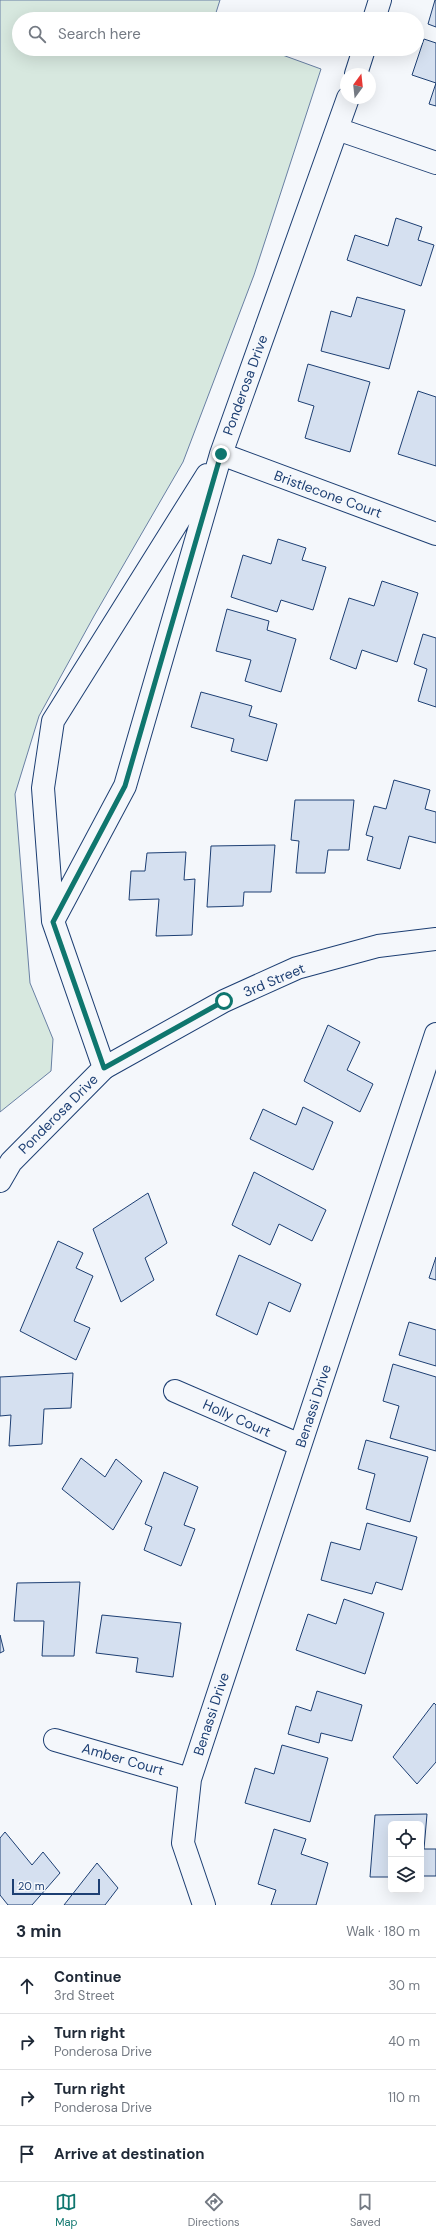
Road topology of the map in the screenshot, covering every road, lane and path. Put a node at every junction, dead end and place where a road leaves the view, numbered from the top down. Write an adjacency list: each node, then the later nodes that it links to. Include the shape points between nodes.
1 (380, 0): 2 (street)
2 (376, 12)
3 (362, 56): 4 (street)
4 (358, 68)
5 (346, 104): 6 (street, Ponderosa Drive)
6 (337, 129): 7 (street); 8 (street, Ponderosa Drive)
7 (436, 163)
8 (221, 454): 9 (street, Bristlecone Court); 10 (street, Ponderosa Drive, via 125,786); 10 (street, via 53,721 43,788)
9 (436, 534)
10 (53, 922): 13 (street, Ponderosa Drive)
11 (436, 939): 13 (street, 3rd Street, via 378,946 297,968 224,1001)
12 (436, 1034): 16 (street, Benassi Drive)
13 (104, 1068): 14 (street, Ponderosa Drive, via 11,1162)
14 (0, 1180)
15 (175, 1391): 16 (street, Holly Court)
16 (300, 1445): 18 (street, Benassi Drive)
17 (55, 1740): 18 (street, Amber Court)
18 (190, 1778): 19 (street, Benassi Drive, via 183,1843)
19 (204, 1905)

